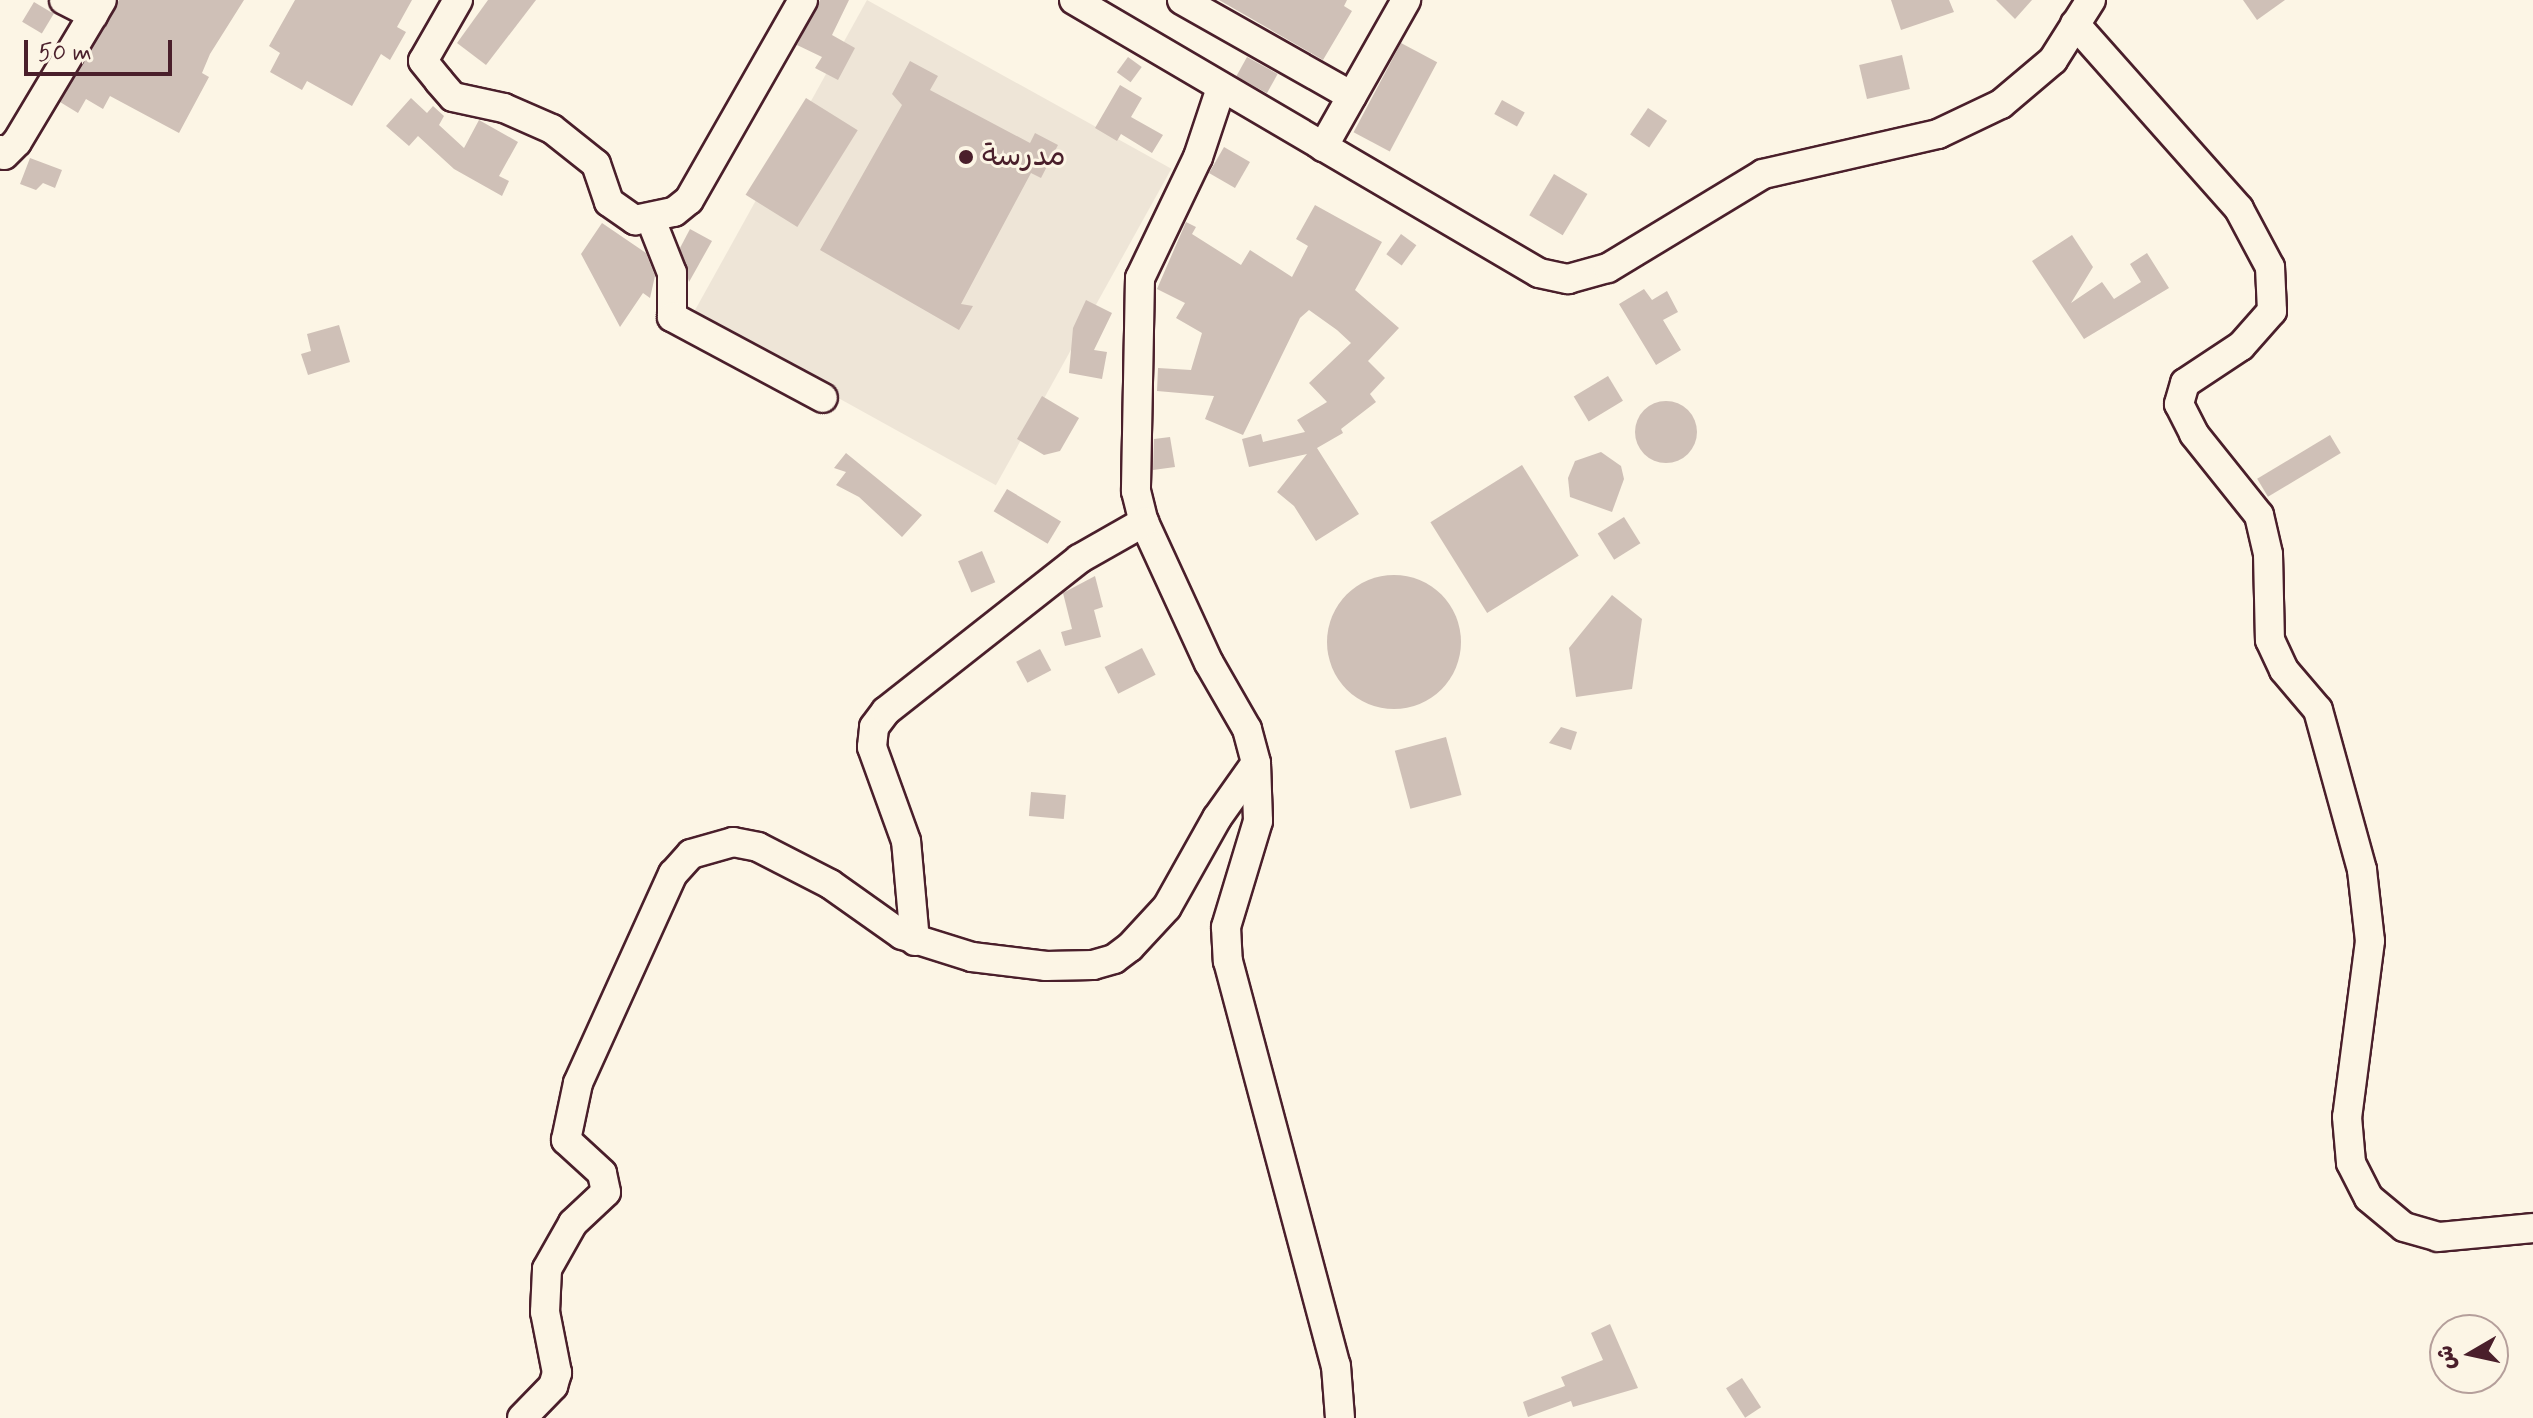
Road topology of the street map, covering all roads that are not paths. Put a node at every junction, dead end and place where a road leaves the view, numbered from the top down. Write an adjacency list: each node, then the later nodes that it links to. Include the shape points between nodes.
1 (64, 0): 8 (street)
2 (458, 0): 14 (street, via 423,61 453,97 504,108 552,129 596,164 609,202 635,220)
3 (803, 0): 14 (street, via 689,200)
4 (1074, 0): 10 (street)
5 (1182, 0): 11 (street)
6 (1406, 0): 11 (street)
7 (2091, 0): 9 (street)
8 (98, 8): 13 (street, via 17,142 4,155)
9 (2075, 24): 12 (street, via 2033,80 1972,119 1896,146 1763,174 1608,268 1581,278 1539,273); 19 (street, via 2239,209 2270,267 2272,311 2241,346 2185,383 2179,404 2194,434 2259,515 2268,554 2270,640 2284,670 2318,710 2362,870 2370,941 2347,1117 2351,1163 2369,1198 2404,1227 2438,1237)
10 (1221, 88): 12 (street); 16 (street, via 1198,157 1140,278 1135,469)
11 (1352, 96): 12 (street)
12 (1323, 147)
13 (0, 150)
14 (651, 220): 15 (street, via 670,263 672,317)
15 (823, 398)
16 (1144, 522): 17 (street, via 1209,663 1247,729); 18 (street, via 1067,569 886,711 871,734 906,841)
17 (1256, 763): 18 (street, via 1217,818 1167,907 1114,959 1046,966 972,957); 21 (street, via 1258,821 1226,927 1228,961 1336,1366)
18 (915, 941): 20 (street, via 830,884 758,847 712,844 691,854 673,874 578,1083 568,1119 568,1144 602,1173 606,1192 573,1223 547,1269 545,1312 557,1373 553,1386)
19 (2533, 1228)
20 (522, 1418)
21 (1340, 1418)

